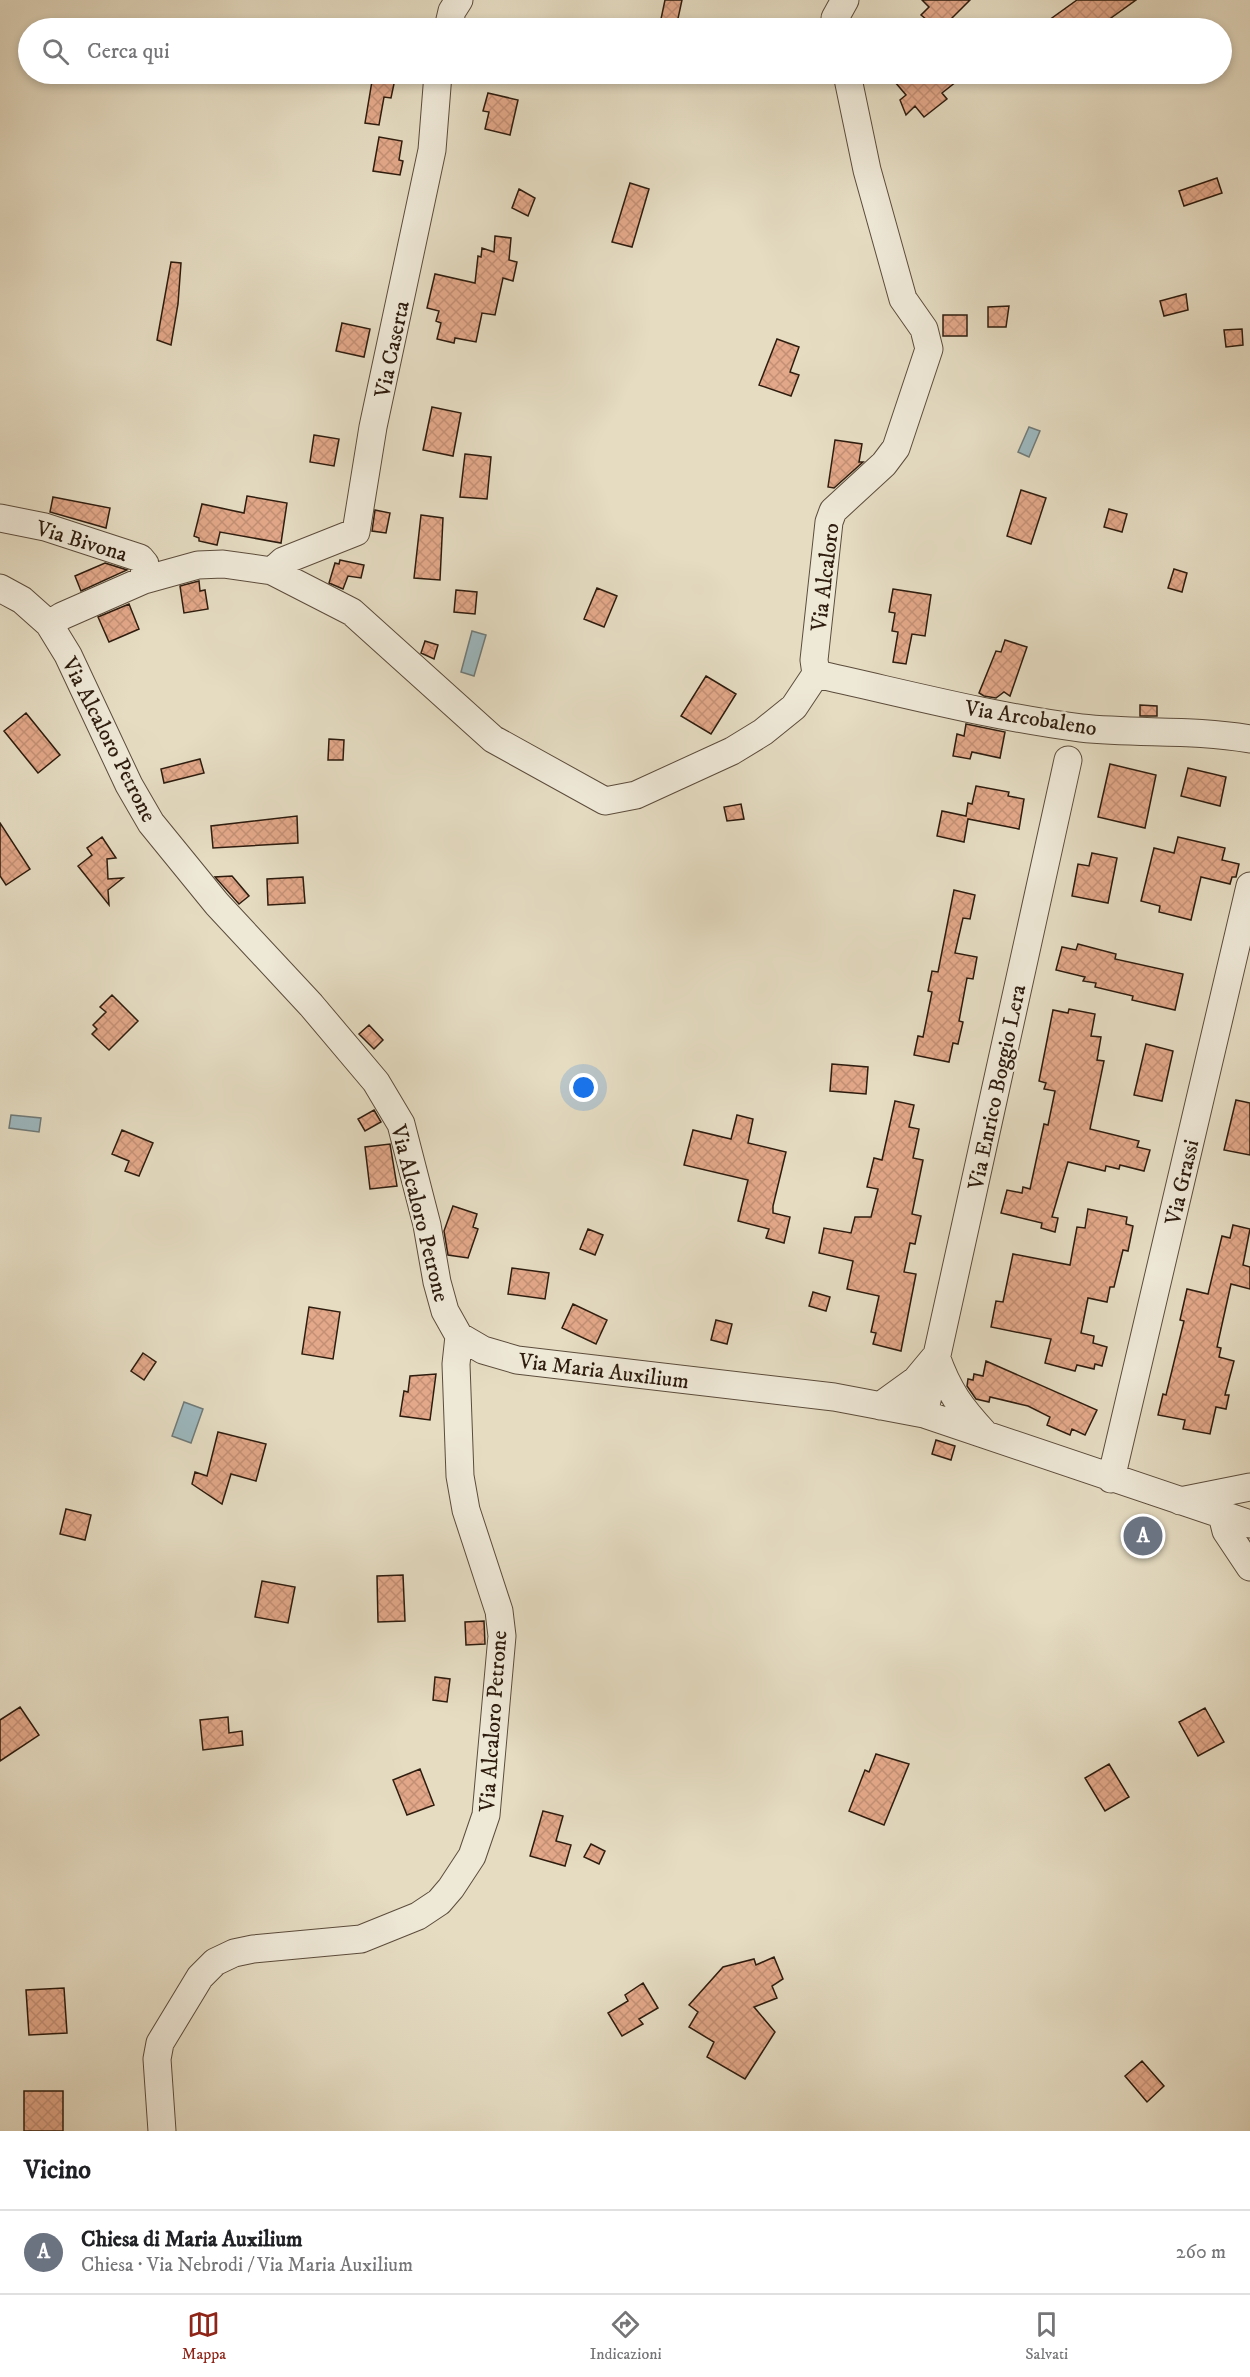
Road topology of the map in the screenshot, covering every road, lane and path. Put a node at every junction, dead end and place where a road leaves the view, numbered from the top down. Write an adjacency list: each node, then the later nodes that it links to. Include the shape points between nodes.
1 (459, 0): 3 (street)
2 (845, 0): 4 (street)
3 (450, 18)
4 (835, 18)
5 (437, 84): 8 (street, Via Caserta, via 432,150 356,532 283,561)
6 (849, 84): 12 (street, Via Alcaloro, via 867,170 903,299 924,329 929,349 896,447 884,464 833,510 814,660)
7 (0, 518): 9 (street, Via Bivona, via 45,527 140,558 145,564)
8 (272, 571): 9 (street, via 223,564 198,565); 12 (street, via 352,612 493,739 605,801 636,795 763,732 794,707)
9 (144, 580): 11 (street)
10 (0, 588): 11 (street, Via Alcaloro Petrone, via 22,600)
11 (49, 624): 16 (street, Via Alcaloro Petrone, via 150,823 376,1082 401,1124 437,1281)
12 (816, 674): 13 (street, Via Arcobaleno, via 1081,728 1224,734)
13 (1250, 739)
14 (1068, 760): 17 (street, Via Enrico Boggio Lera)
15 (1250, 886): 20 (street, Via Grassi)
16 (459, 1336): 18 (street, Via Maria Auxilium, via 483,1350 517,1360 834,1397); 29 (street, Via Alcaloro Petrone, via 456,1364 460,1476 466,1510 499,1611 502,1636 486,1815 480,1839 451,1888 418,1916 361,1939 253,1949 215,1962 200,1977 160,2043 157,2059)
17 (936, 1356): 18 (street, via 916,1380); 19 (street, Via Enrico Boggio Lera); 21 (street, via 946,1386 958,1405)
18 (880, 1406): 19 (street, Via Maria Auxilium)
19 (924, 1414): 21 (street, Via Maria Auxilium)
20 (1123, 1430): 22 (street, via 1097,1454); 23 (street, Via Grassi); 25 (street, via 1142,1480)
21 (986, 1435): 22 (street, Via Maria Auxilium)
22 (1060, 1461): 23 (street, Via Maria Auxilium)
23 (1111, 1479): 25 (street, Via Maria Auxilium)
24 (1250, 1487): 25 (street)
25 (1168, 1497): 26 (street, Via Maria Auxilium)
26 (1222, 1515): 27 (street, Via Maria Auxilium); 28 (street, via 1226,1531)
27 (1250, 1524)
28 (1250, 1567)
29 (162, 2131)

